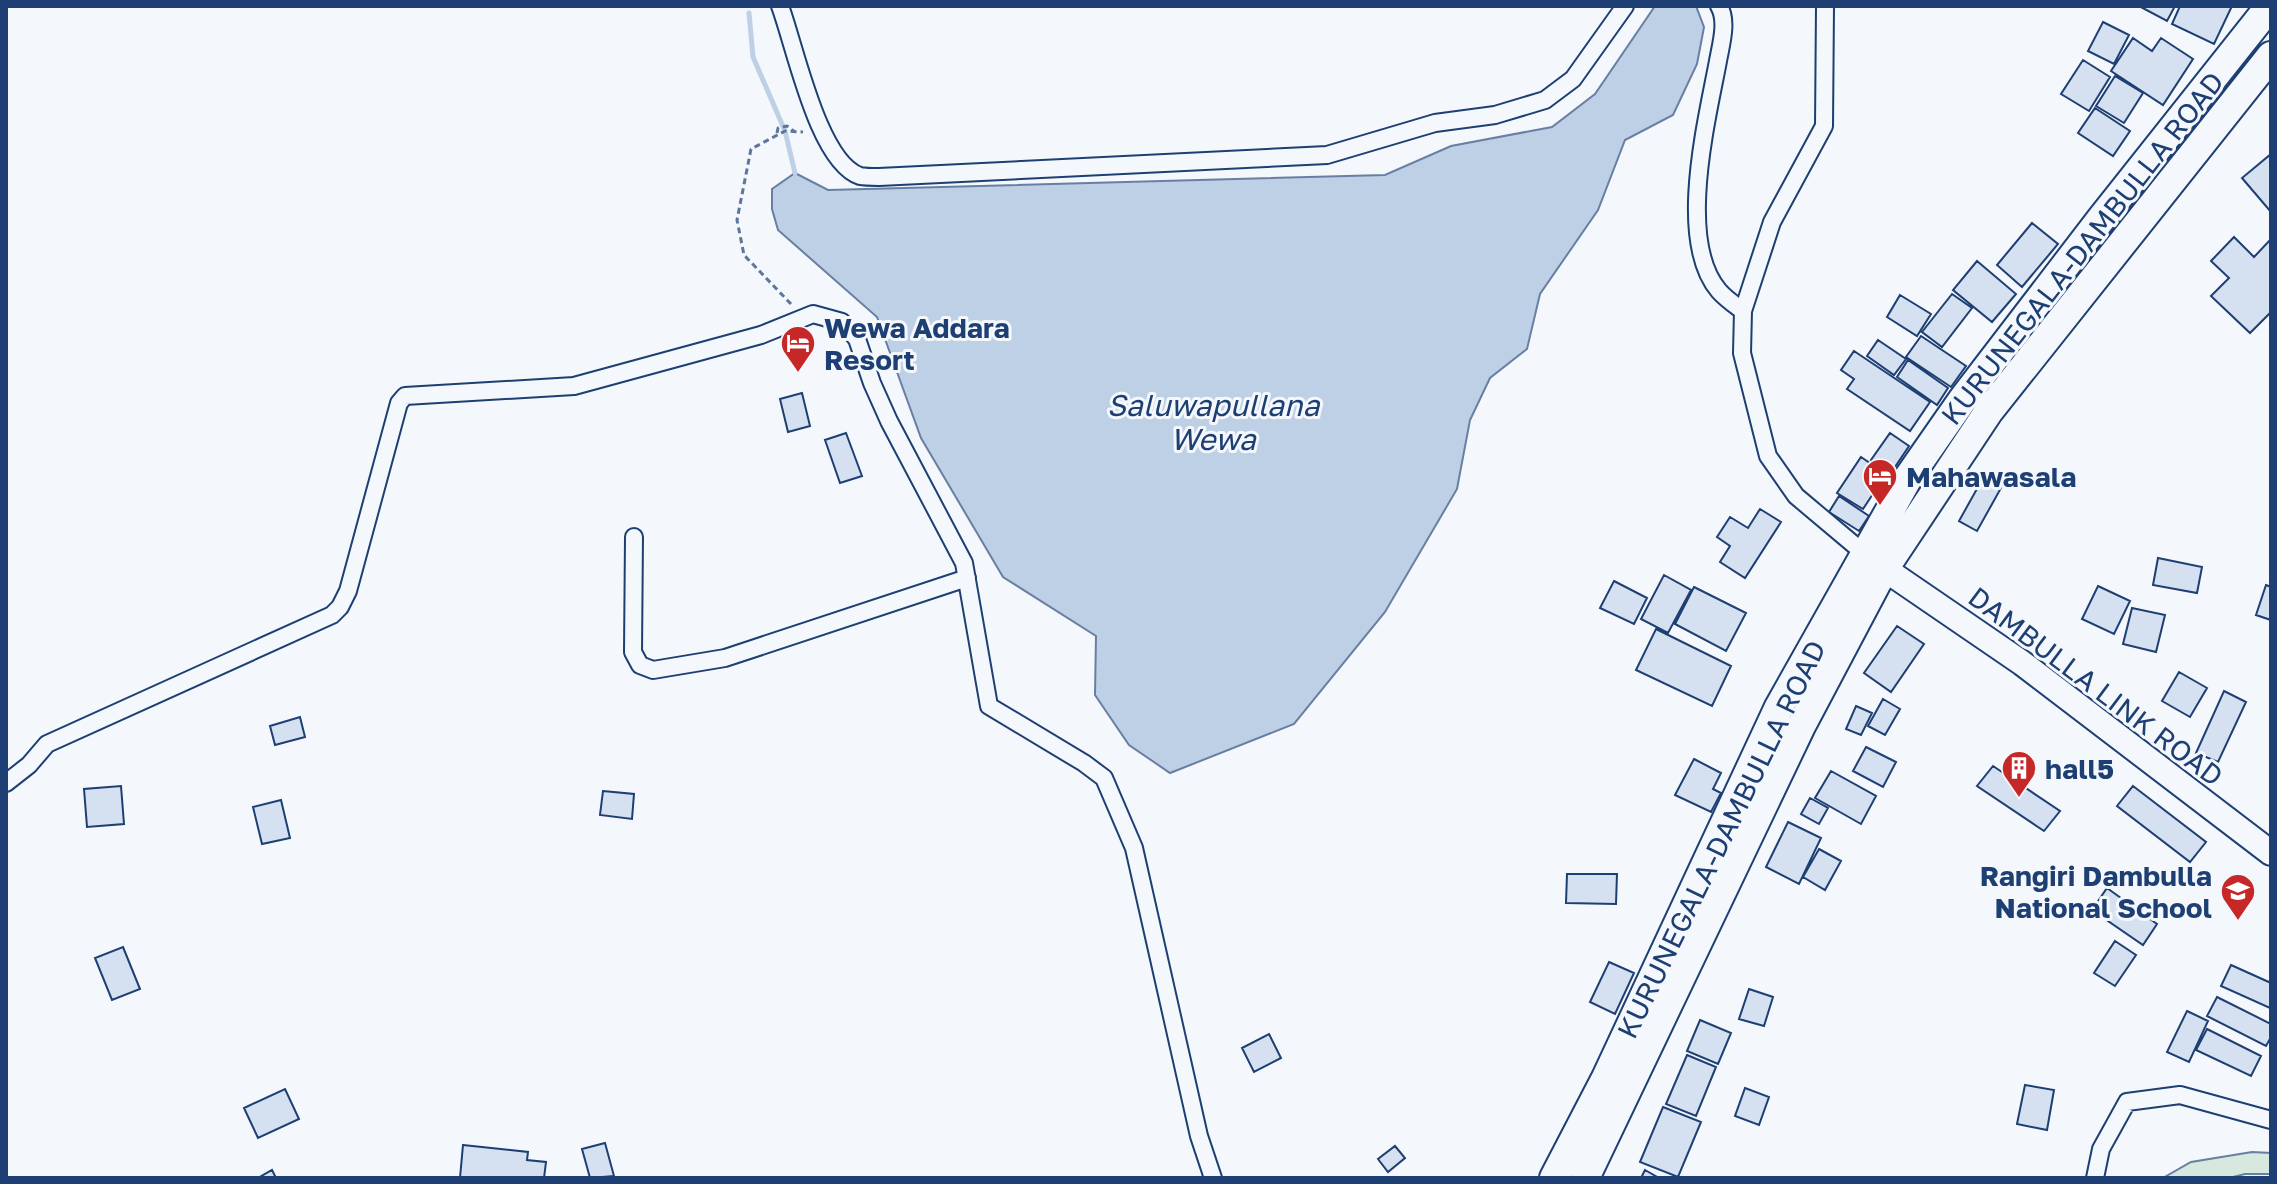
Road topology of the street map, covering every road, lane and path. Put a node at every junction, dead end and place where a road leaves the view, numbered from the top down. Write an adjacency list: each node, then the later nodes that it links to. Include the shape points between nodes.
1 (780, 6): 7 (street)
2 (1625, 6): 7 (street, via 1573,79 1545,100 1495,115 1435,123 1327,155 879,177 859,175 842,163)
3 (1719, 6): 10 (street, via 1723,36 1699,176 1700,247 1718,290)
4 (1825, 6): 10 (street, via 1824,126 1772,222)
5 (2270, 6): 8 (highway, KURUNEGALA-DAMBULLA ROAD)
6 (2271, 56): 9 (highway, KURUNEGALA-DAMBULLA ROAD)
7 (821, 133): 11 (path, via 778,128 777,135 751,149 737,220 744,255 793,305)
8 (2101, 219): 9 (highway); 13 (highway, KURUNEGALA-DAMBULLA ROAD, via 1908,478)
9 (2126, 236): 13 (highway, KURUNEGALA-DAMBULLA ROAD)
10 (1743, 311): 13 (street, via 1742,353 1768,456 1796,496)
11 (813, 314): 14 (street, via 842,322 857,339 872,383); 15 (street, via 761,335 574,386 405,396 348,591 332,615 47,744)
12 (634, 537): 14 (street, via 633,652 640,665 653,670 725,658)
13 (1874, 562): 16 (main road, DAMBULLA LINK ROAD, via 2022,663); 19 (highway, KURUNEGALA-DAMBULLA ROAD, via 1779,707); 20 (highway, KURUNEGALA-DAMBULLA ROAD)
14 (967, 578): 18 (street, via 989,706 1104,778 1134,848)
15 (6, 783)
16 (2271, 853)
17 (2271, 1120): 21 (street, via 2180,1095 2127,1102 2101,1149)
18 (1213, 1178)
19 (1554, 1178)
20 (1585, 1178)
21 (2095, 1178)

